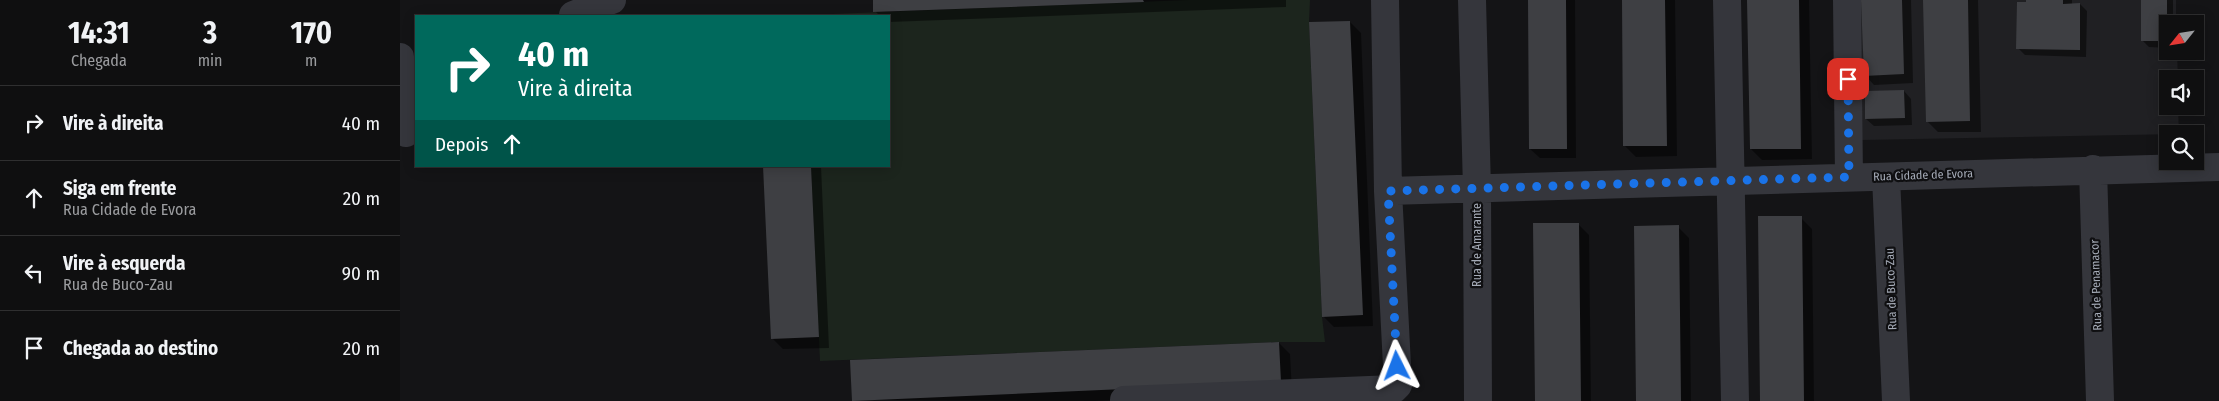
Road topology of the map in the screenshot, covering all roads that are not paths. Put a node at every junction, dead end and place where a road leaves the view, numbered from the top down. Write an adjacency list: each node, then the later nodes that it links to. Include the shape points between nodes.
1 (612, 0): 6 (street)
2 (1385, 0): 15 (street)
3 (1472, 0): 14 (street, Rua de Amarante)
4 (1727, 0): 13 (street)
5 (1847, 0): 11 (street)
6 (572, 10)
7 (400, 57): 8 (street)
8 (408, 133)
9 (2219, 167): 10 (street, Rua Cidade de Evora)
10 (2093, 169): 12 (street, Rua Cidade de Evora); 20 (street, Rua de Penamacor)
11 (1849, 177): 12 (street, Rua Cidade de Evora); 13 (street, Rua Cidade de Evora)
12 (1886, 177): 19 (street, Rua de Buco-Zau)
13 (1729, 182): 14 (street, Rua Cidade de Evora); 18 (street)
14 (1477, 189): 15 (street, Rua Cidade de Evora); 17 (street, Rua de Amarante)
15 (1388, 191): 16 (street, via 1396,388)
16 (1124, 400)
17 (1478, 401)
18 (1735, 401)
19 (1896, 401)
20 (2100, 401)

